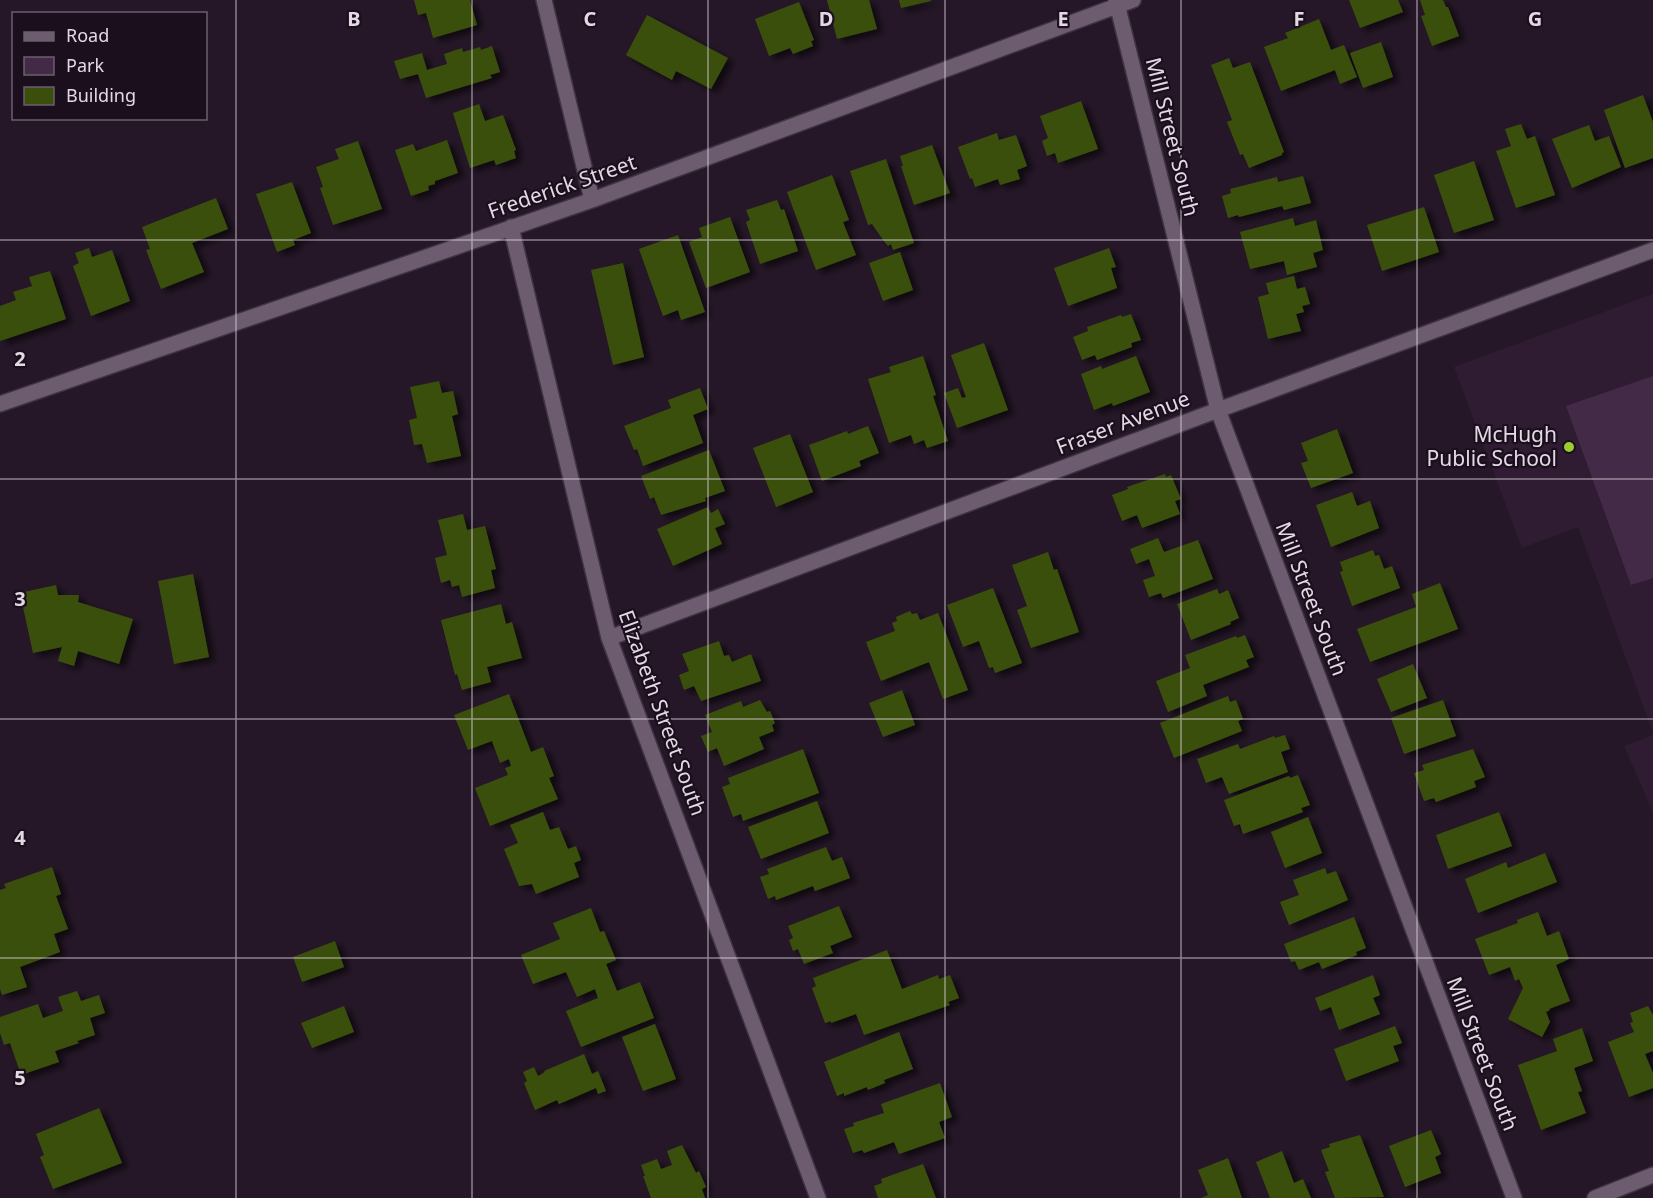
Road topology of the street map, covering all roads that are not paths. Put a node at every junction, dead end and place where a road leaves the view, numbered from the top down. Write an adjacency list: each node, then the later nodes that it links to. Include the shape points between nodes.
1 (544, 0): 4 (street)
2 (1133, 0): 3 (street, Frederick Street)
3 (1117, 3): 4 (street, Frederick Street); 8 (street, Mill Street South)
4 (592, 200): 5 (street, Frederick Street)
5 (511, 227): 7 (street, Frederick Street); 9 (street, Elizabeth Street South)
6 (1653, 250): 8 (street, Fraser Avenue)
7 (0, 404)
8 (1218, 410): 9 (street, Fraser Avenue); 12 (street, Mill Street South)
9 (609, 638): 11 (street, Elizabeth Street South)
10 (1653, 1175): 13 (street)
11 (818, 1198)
12 (1514, 1198)
13 (1594, 1198)

